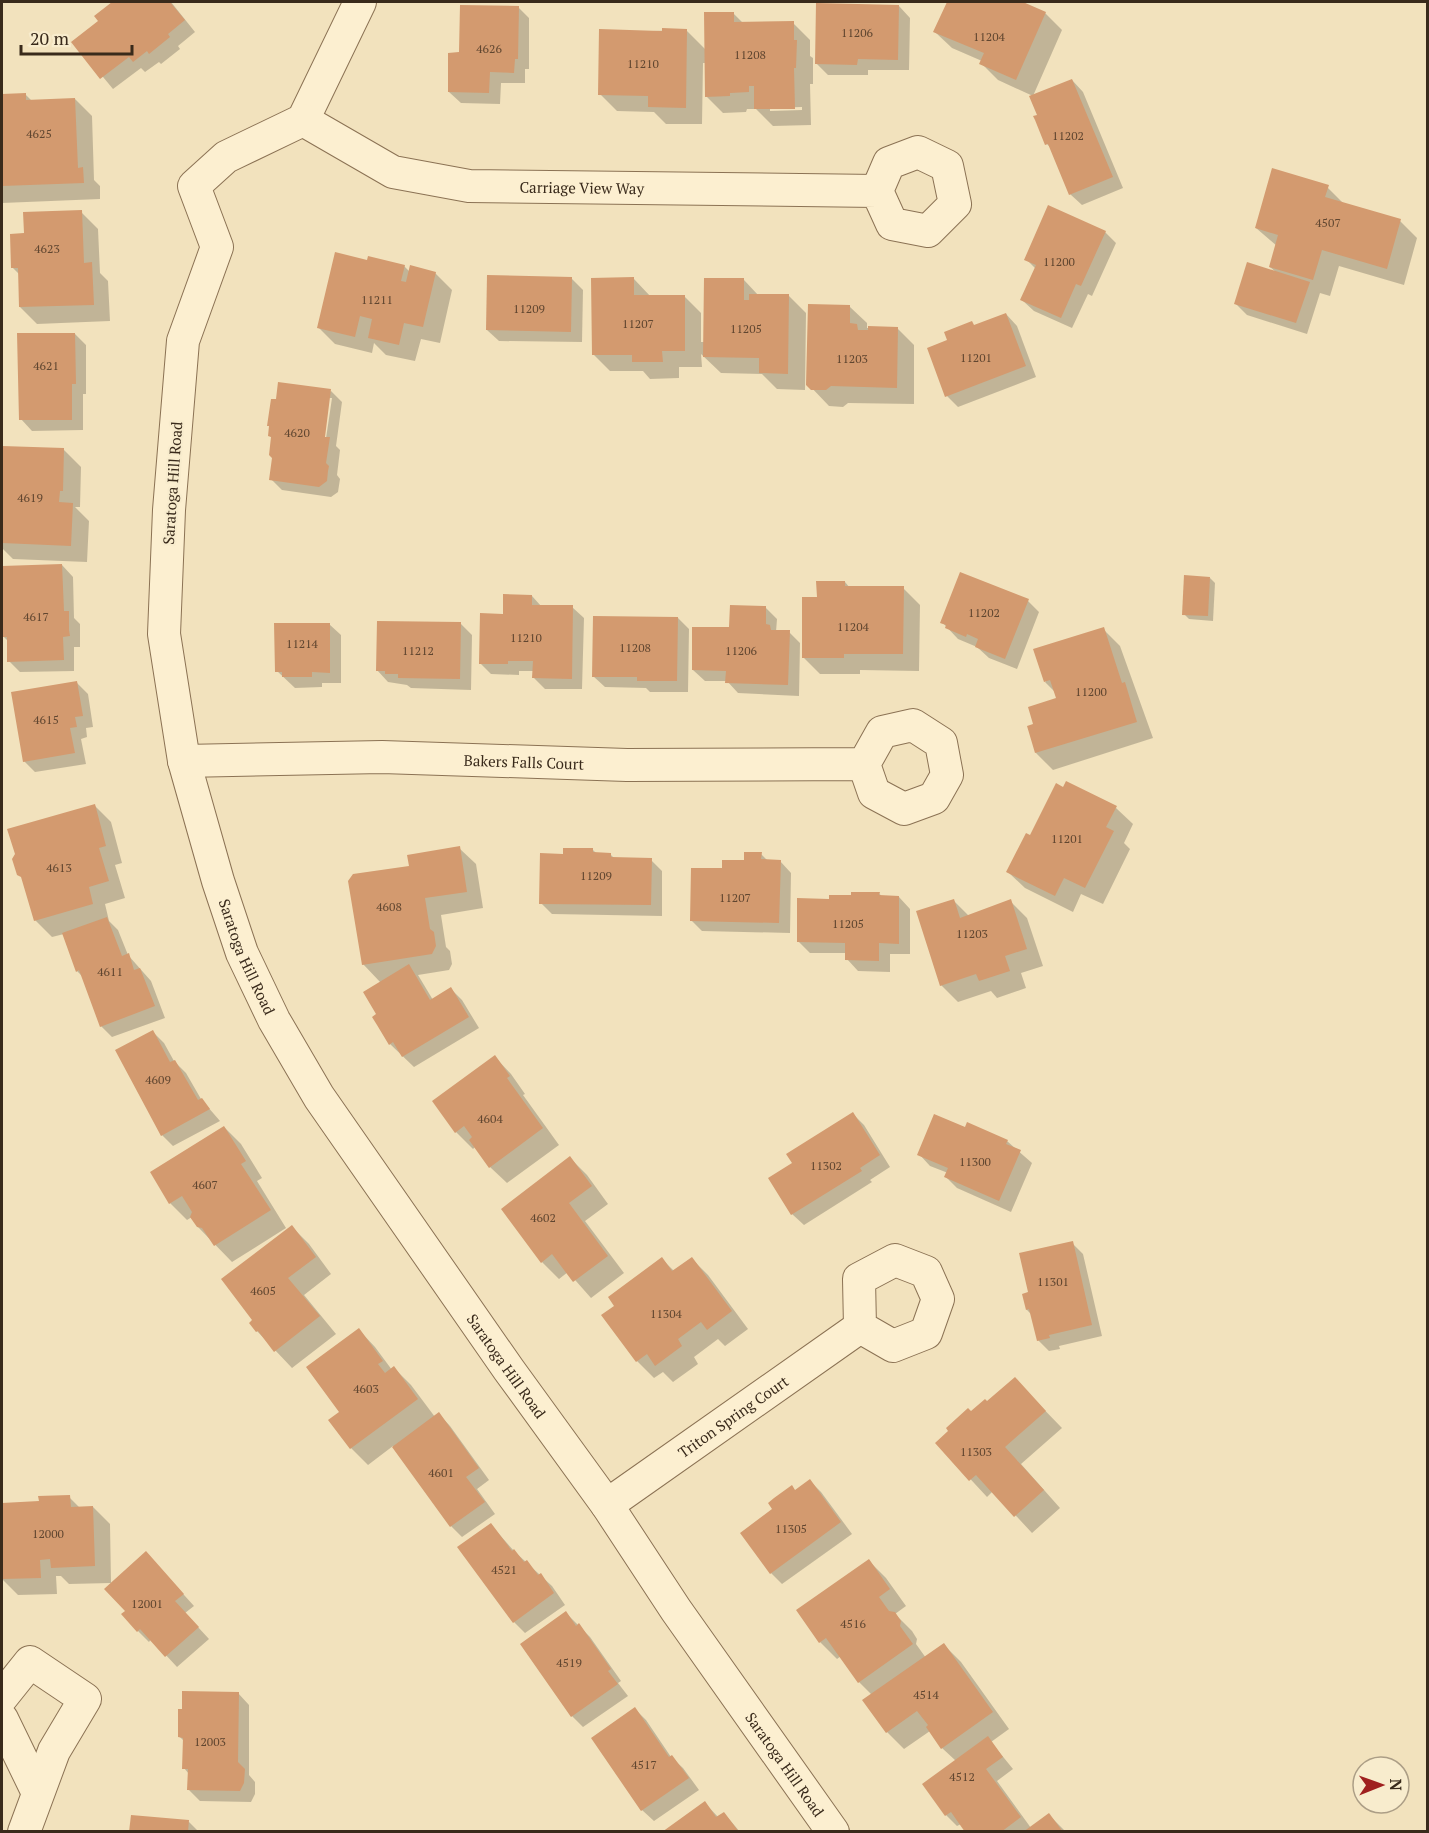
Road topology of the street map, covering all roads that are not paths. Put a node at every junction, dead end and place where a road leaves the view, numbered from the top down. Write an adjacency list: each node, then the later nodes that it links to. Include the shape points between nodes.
1 (360, 2): 2 (street)
2 (303, 120): 3 (street, Carriage View Way, via 393,172 469,186); 4 (street, Saratoga Hill Road, via 226,157 194,186 217,247 183,341 169,510 164,634)
3 (877, 191)
4 (184, 760): 5 (street, Bakers Falls Court, via 382,757 627,765); 7 (street, Saratoga Hill Road, via 242,953 274,1020 319,1097)
5 (864, 764)
6 (860, 1327): 7 (street, Triton Spring Court)
7 (607, 1505): 12 (street, Saratoga Hill Road)
8 (2, 1697): 11 (street, via 30,1662 85,1700 54,1751)
9 (2, 1719): 10 (street)
10 (38, 1791)
11 (24, 1832)
12 (833, 1832)

